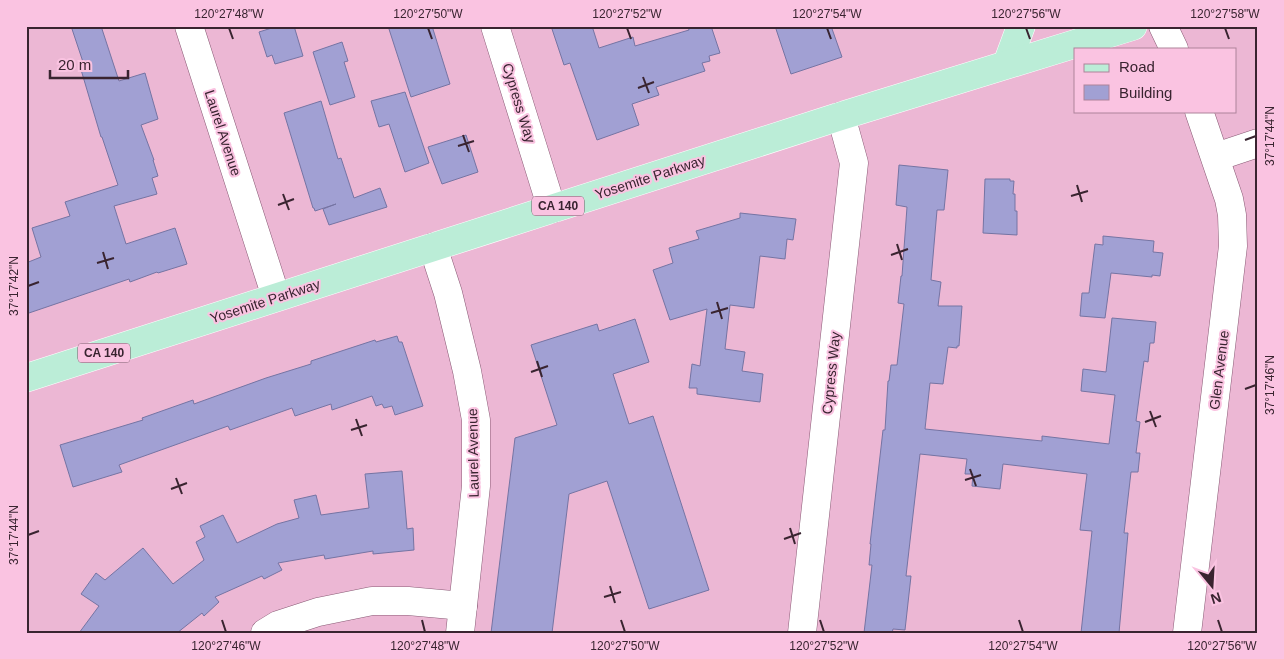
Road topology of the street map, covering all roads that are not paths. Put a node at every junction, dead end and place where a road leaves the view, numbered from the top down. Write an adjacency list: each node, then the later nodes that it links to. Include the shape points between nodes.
1 (188, 26): 14 (street, Laurel Avenue)
2 (495, 26): 12 (street, Cypress Way)
3 (1021, 26): 7 (main road)
4 (1133, 26): 7 (main road, Yosemite Parkway / CA 140)
5 (1163, 26): 6 (street)
6 (1174, 48)
7 (1007, 64): 9 (main road, Yosemite Parkway / CA 140)
8 (1199, 112): 11 (street, Glen Avenue)
9 (841, 116): 12 (main road, Yosemite Parkway / CA 140); 19 (street, Cypress Way, via 854,163)
10 (1258, 143): 11 (street)
11 (1216, 157): 20 (street, Glen Avenue, via 1231,207 1233,246)
12 (552, 209): 13 (main road, Yosemite Parkway / CA 140)
13 (433, 247): 14 (main road, Yosemite Parkway / CA 140); 16 (street, Laurel Avenue, via 448,293 476,420 476,486)
14 (276, 297): 15 (main road, Yosemite Parkway / CA 140)
15 (26, 378)
16 (463, 606): 17 (street, via 372,601 318,612 278,625); 18 (street, Laurel Avenue)
17 (265, 633)
18 (460, 633)
19 (802, 633)
20 (1188, 633)

